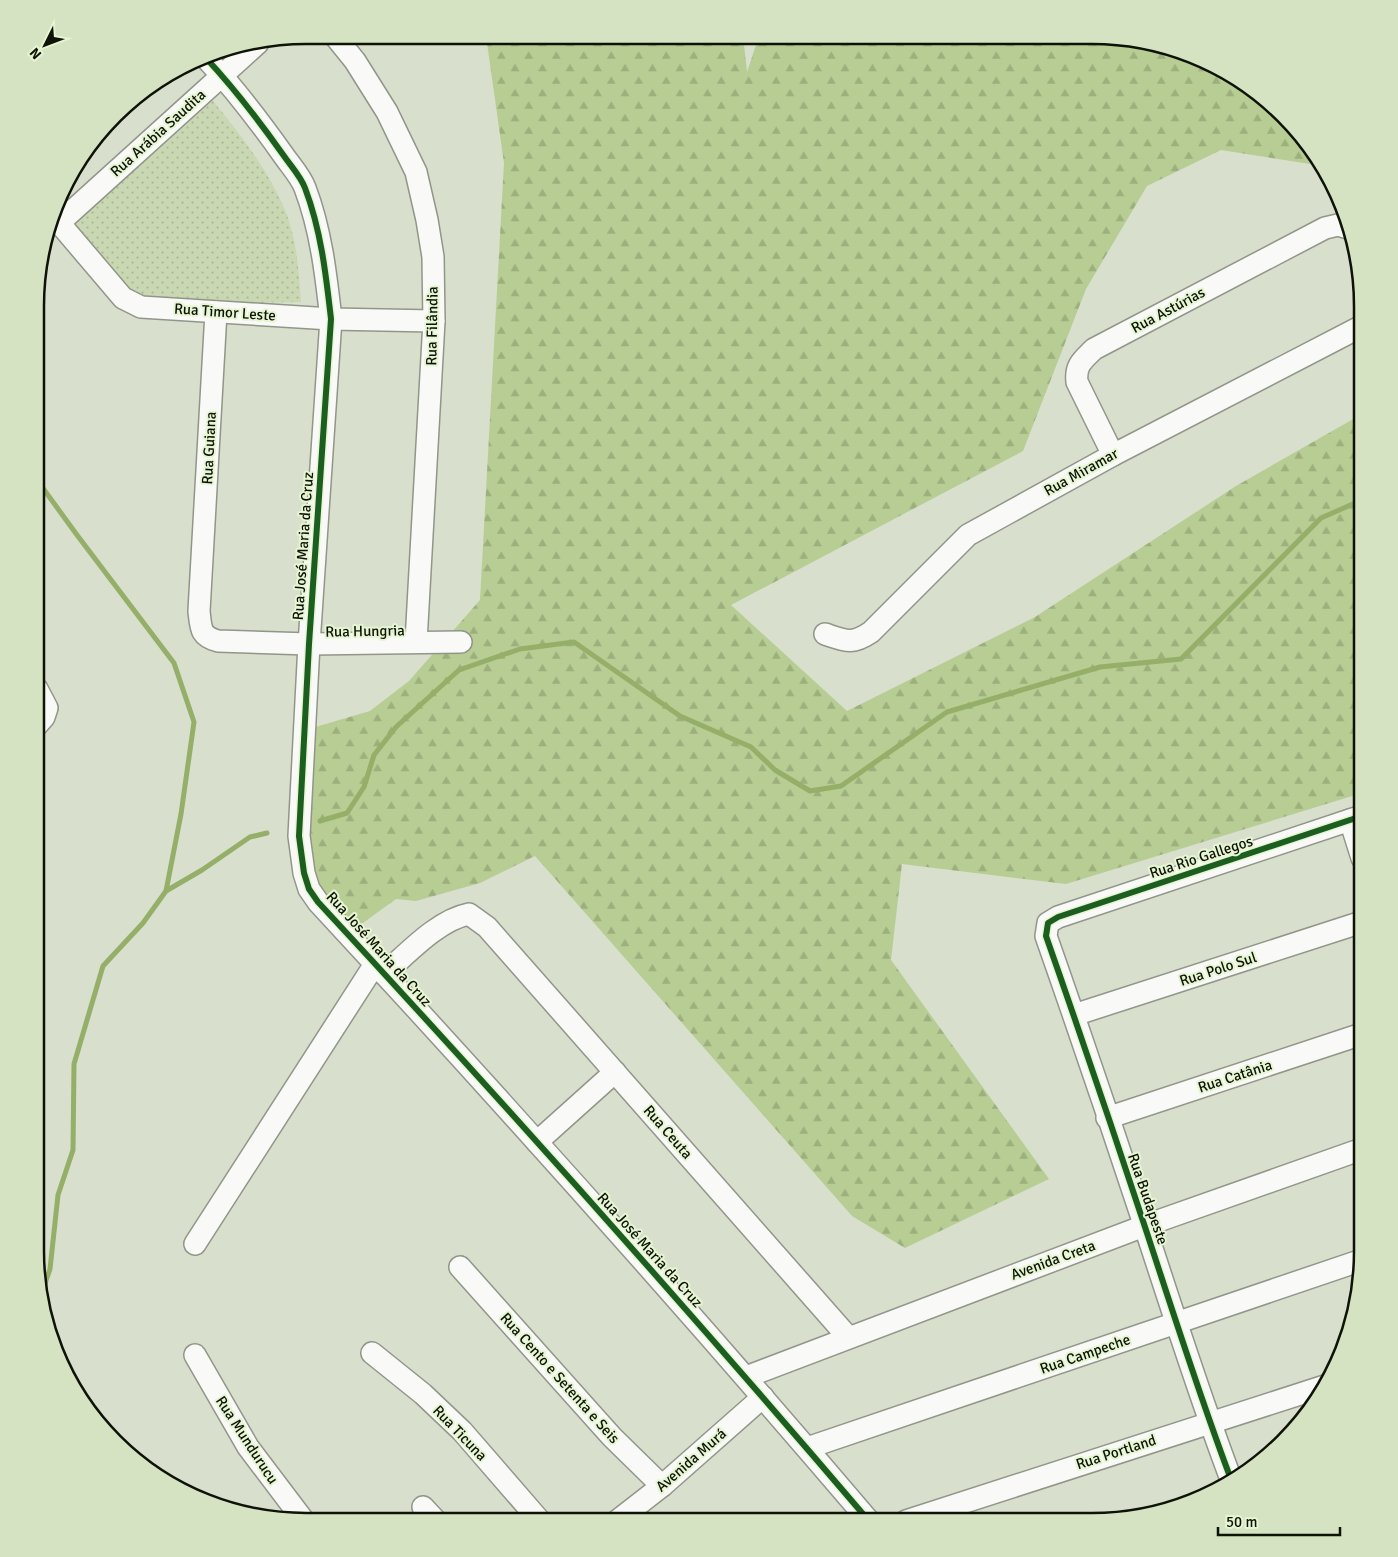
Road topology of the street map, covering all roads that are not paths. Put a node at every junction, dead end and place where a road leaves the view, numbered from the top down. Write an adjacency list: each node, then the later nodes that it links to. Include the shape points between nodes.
1 (341, 44): 10 (street, Rua Filândia, via 387,112 416,172 433,257)
2 (250, 50): 4 (street, Rua Arábia Saudita)
3 (210, 62): 4 (street, Rua José Maria da Cruz)
4 (222, 75): 5 (street, Rua Arábia Saudita); 9 (street, Rua José Maria da Cruz, via 305,186 318,230)
5 (60, 218)
6 (58, 221): 8 (street, Rua Timor Leste, via 123,298 141,307)
7 (1341, 226): 12 (street, Rua Astúrias, via 1325,228 1094,349 1081,361 1076,372 1077,382)
8 (216, 312): 9 (street, Rua Timor Leste); 13 (street, Rua Guiana)
9 (332, 319): 10 (street, Rua Timor Leste); 17 (street, Rua José Maria da Cruz)
10 (434, 321): 15 (street, Rua Filândia)
11 (1354, 330): 12 (street, Rua Miramar)
12 (1112, 455): 14 (street, Rua Miramar, via 968,535 860,640 848,642)
13 (202, 583): 17 (street, Rua Hungria, via 199,611 207,638)
14 (825, 634)
15 (416, 642): 16 (street, Rua Hungria); 17 (street, Rua Hungria)
16 (462, 642)
17 (309, 644): 23 (street, Rua José Maria da Cruz, via 299,836 304,873 318,902)
18 (44, 702): 19 (street, via 47,708)
19 (44, 716)
20 (1354, 819): 21 (street, Rua Rio Gallegos)
21 (1048, 923): 24 (street, Rua Budapeste, via 1046,936)
22 (1354, 925): 24 (street, Rua Polo Sul)
23 (380, 969): 26 (street, Rua Ceuta, via 456,917 469,914 487,927); 28 (street, Rua José Maria da Cruz); 31 (street, Rua Ceuta)
24 (1074, 1015): 27 (street, Rua Budapeste)
25 (1354, 1037): 27 (street, Rua Catânia)
26 (615, 1072): 28 (street); 35 (street, Rua Ceuta)
27 (1107, 1118): 30 (street, Rua Budapeste)
28 (537, 1142): 38 (street, Rua José Maria da Cruz)
29 (1354, 1152): 30 (street, Avenida Creta)
30 (1144, 1226): 34 (street, Rua Budapeste); 35 (street, Avenida Creta)
31 (195, 1244)
32 (1354, 1263): 34 (street, Rua Campeche)
33 (460, 1266): 44 (street, Rua Cento e Setenta e Seis, via 612,1437)
34 (1175, 1324): 41 (street, Rua Budapeste); 42 (street, Rua Campeche)
35 (848, 1337): 38 (street, Avenida Creta)
36 (372, 1353): 46 (street, Rua Ticuna, via 462,1431)
37 (195, 1355): 45 (street, Rua Mundurucu, via 248,1447)
38 (746, 1377): 40 (street, Rua José Maria da Cruz)
39 (1315, 1389): 41 (street, Rua Portland)
40 (763, 1397): 42 (street, Rua José Maria da Cruz); 44 (street, Avenida Murá)
41 (1209, 1422): 43 (street, Rua Budapeste); 49 (street, Rua Portland)
42 (807, 1448): 48 (street, Rua José Maria da Cruz)
43 (1229, 1474)
44 (662, 1486): 47 (street, Avenida Murá)
45 (298, 1513)
46 (533, 1513)
47 (629, 1513)
48 (862, 1513)
49 (930, 1513)

